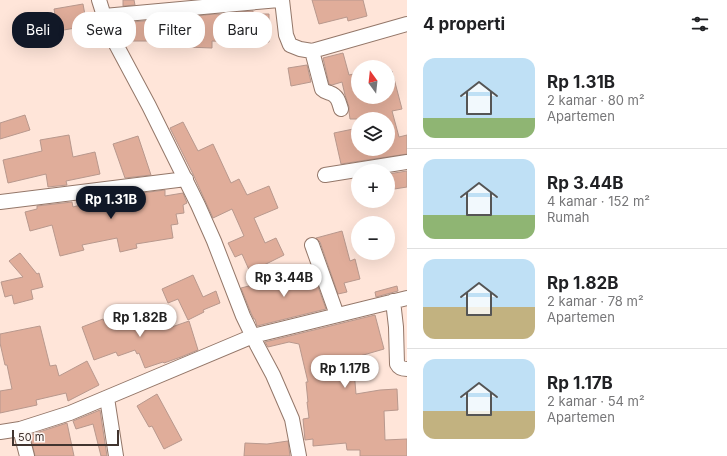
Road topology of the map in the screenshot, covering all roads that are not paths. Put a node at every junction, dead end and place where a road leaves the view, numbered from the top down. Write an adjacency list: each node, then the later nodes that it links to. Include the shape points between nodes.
1 (99, 0): 4 (street)
2 (279, 0): 5 (street)
3 (282, 0): 8 (street, via 286,34 290,45)
4 (103, 12)
5 (136, 13)
6 (407, 24): 8 (street)
7 (118, 48): 12 (street)
8 (312, 51): 9 (street, via 322,89 337,98)
9 (341, 109)
10 (407, 162): 11 (street)
11 (325, 175)
12 (186, 179): 13 (street); 18 (street)
13 (1, 198)
14 (312, 245): 17 (street)
15 (407, 298): 16 (street)
16 (393, 301): 17 (street); 19 (street, via 397,364)
17 (336, 315): 18 (street)
18 (253, 336): 20 (street); 25 (street, via 292,419)
19 (407, 369)
20 (107, 398): 21 (street); 24 (street)
21 (20, 429): 22 (street); 23 (street)
22 (0, 432)
23 (27, 456)
24 (116, 456)
25 (299, 456)

